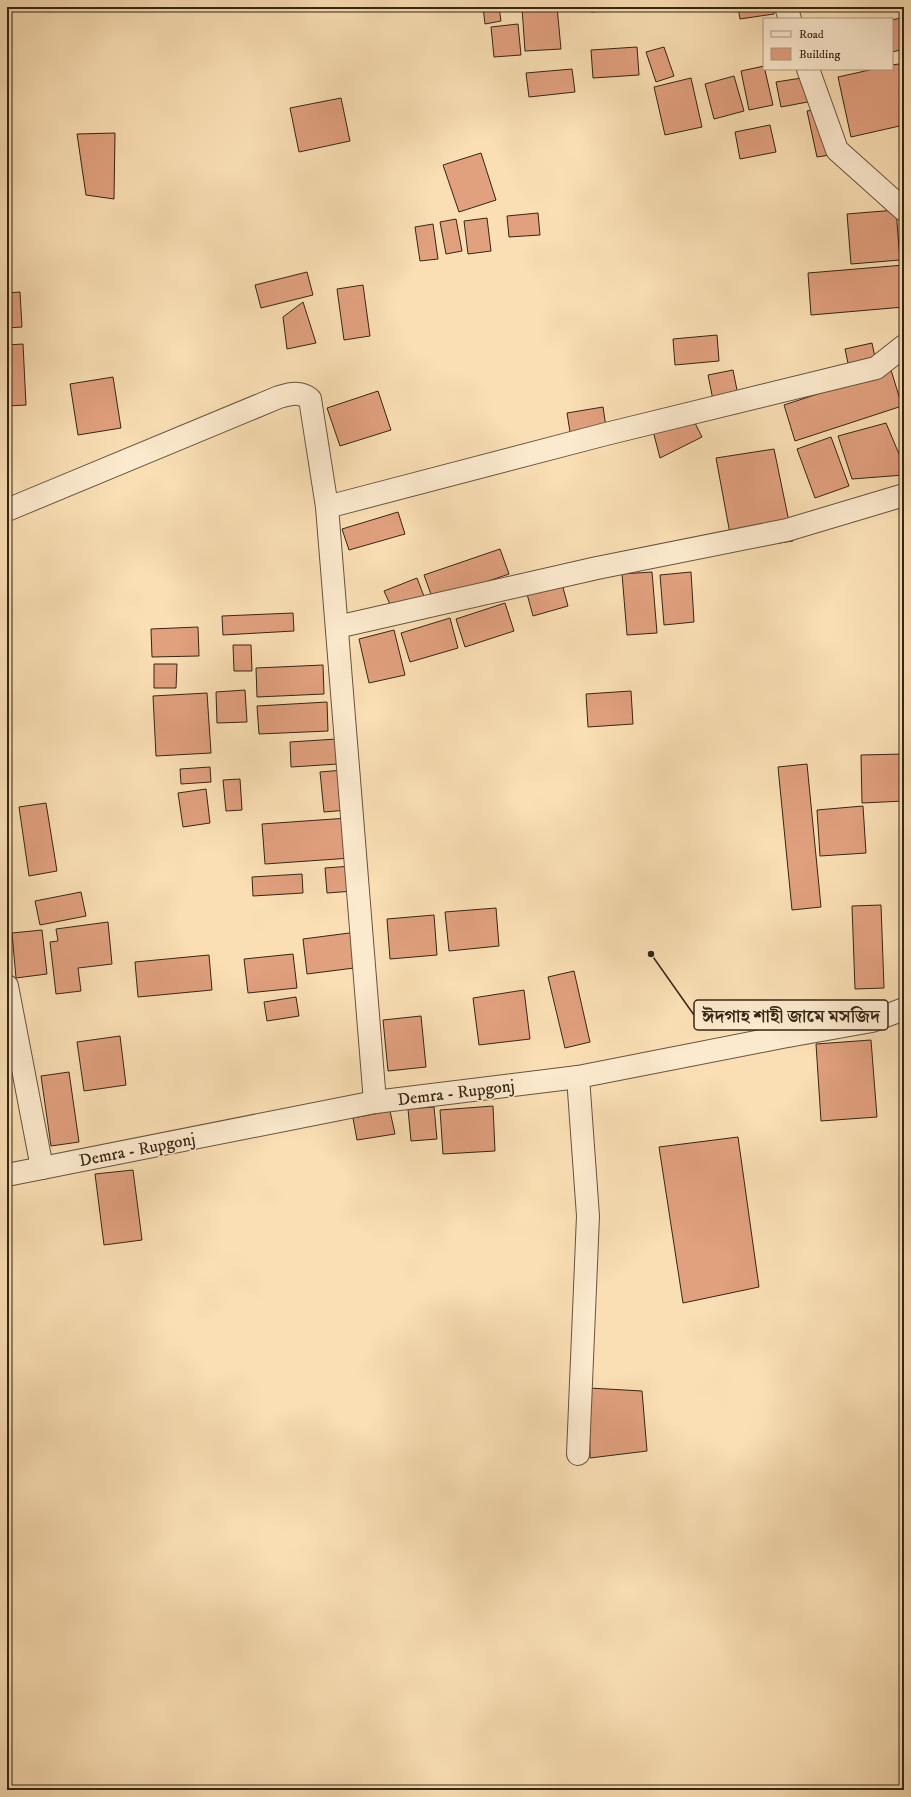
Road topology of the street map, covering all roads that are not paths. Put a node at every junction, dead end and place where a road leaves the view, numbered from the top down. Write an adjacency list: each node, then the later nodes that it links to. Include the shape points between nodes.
1 (786, 7): 2 (street)
2 (790, 18)
3 (808, 70): 4 (street, via 837,150)
4 (904, 210)
5 (904, 346): 7 (street, via 876,368 606,434)
6 (904, 495): 9 (street, via 787,530 597,568)
7 (327, 507): 8 (street, via 310,399 304,394 295,393 272,400); 9 (street)
8 (7, 510)
9 (337, 627): 13 (street)
10 (7, 986): 14 (street)
11 (904, 1009): 12 (street, Demra - Rupgonj, via 872,1021)
12 (578, 1077): 13 (street, Demra - Rupgonj); 16 (street, via 588,1216)
13 (375, 1102): 14 (street, Demra - Rupgonj)
14 (42, 1168): 15 (street, Demra - Rupgonj)
15 (7, 1175)
16 (578, 1454)

